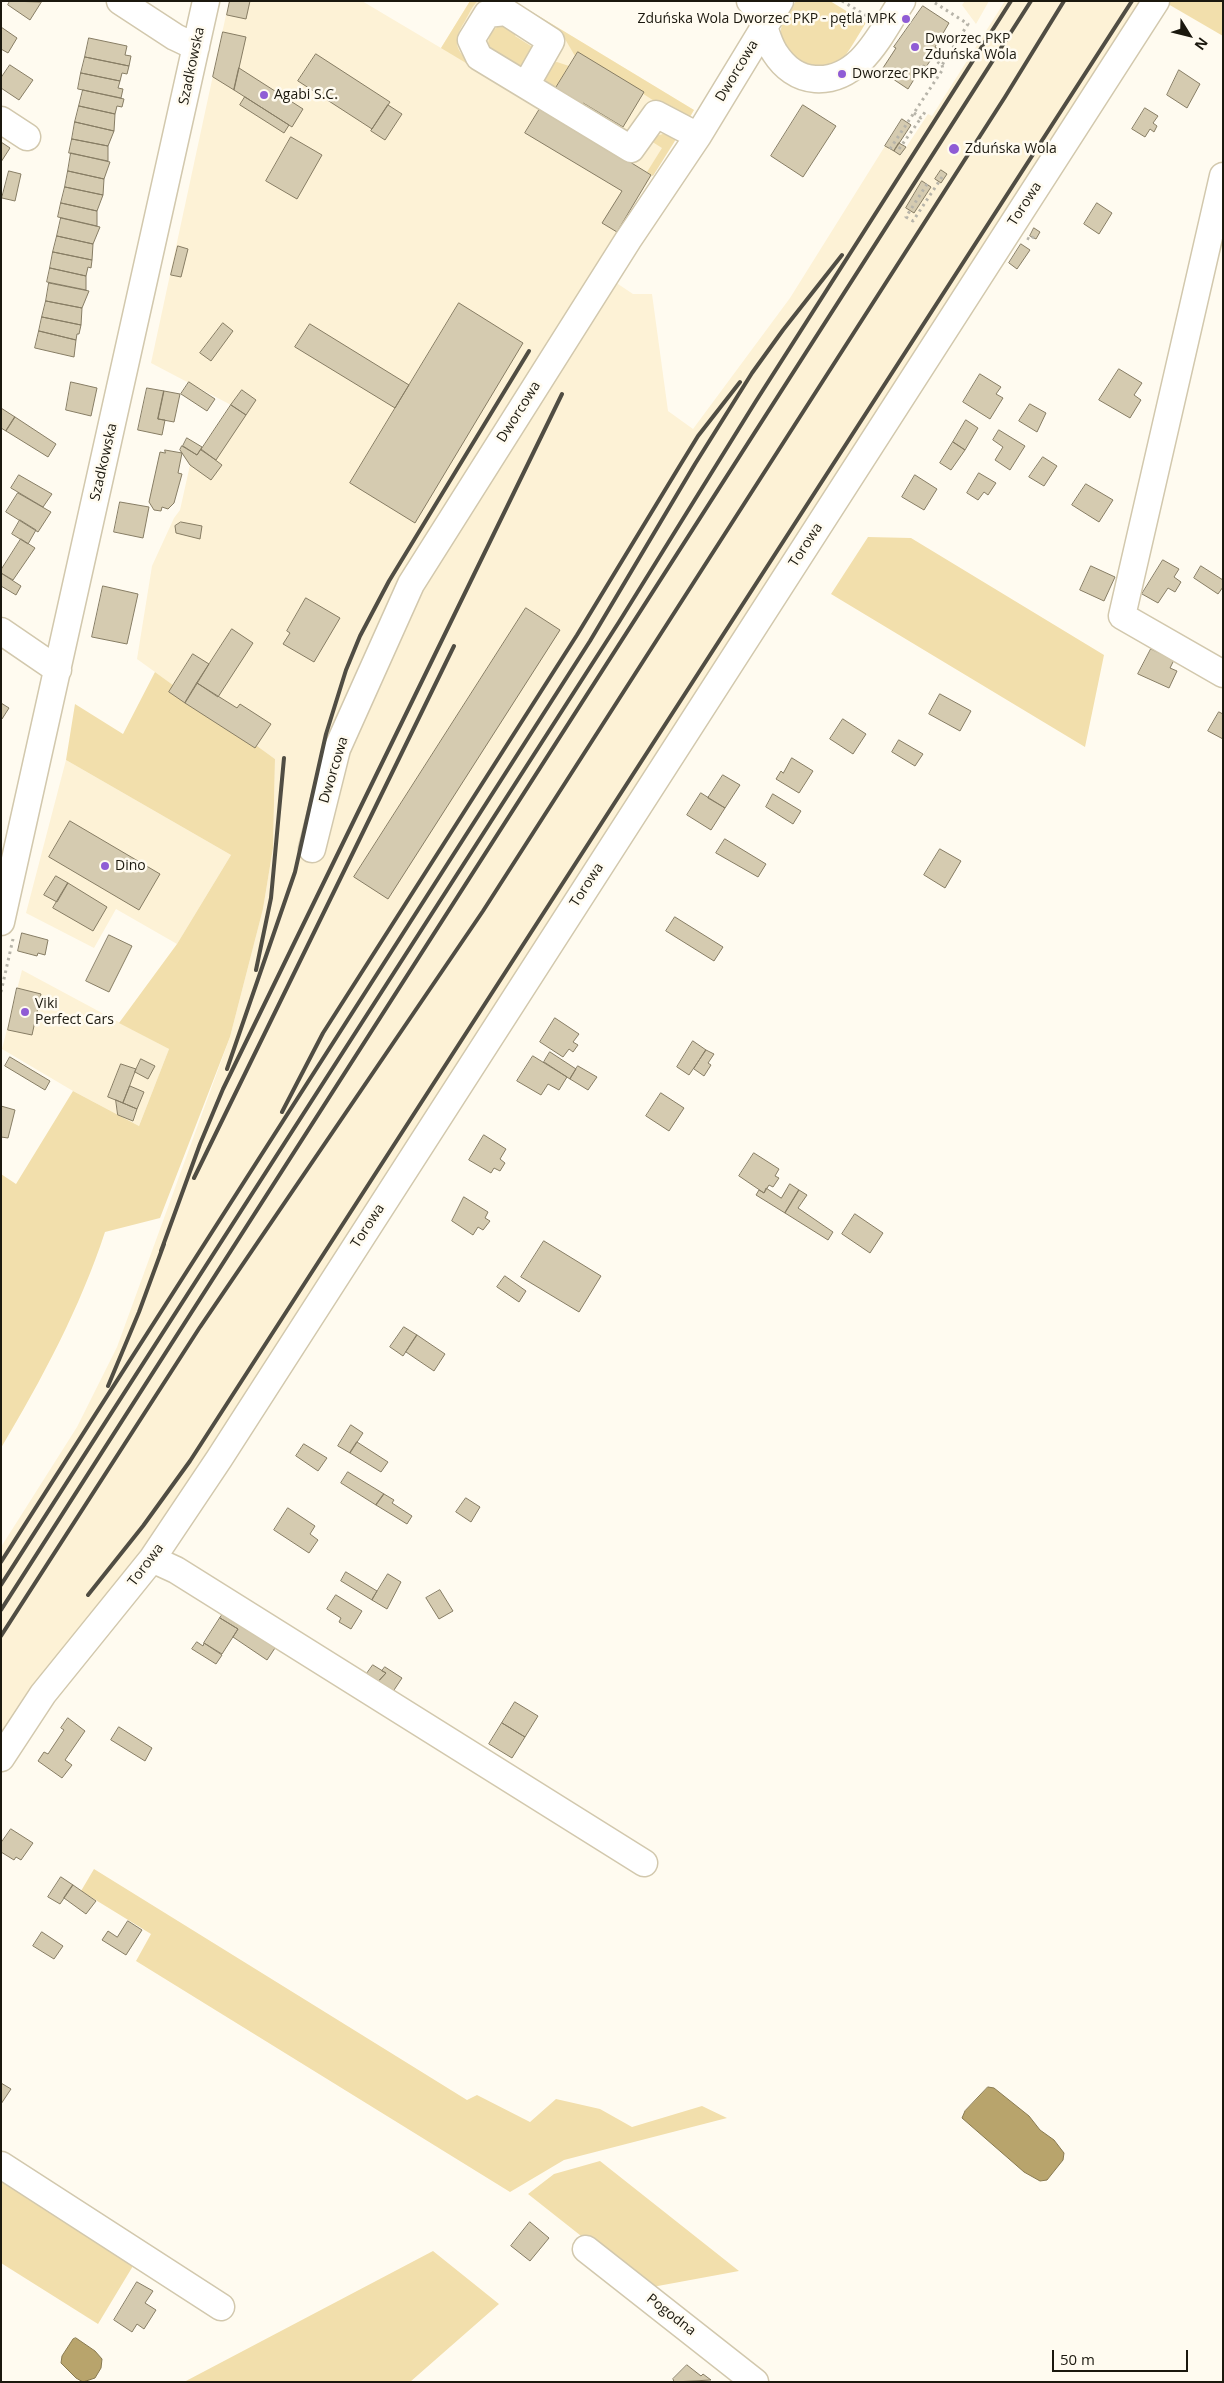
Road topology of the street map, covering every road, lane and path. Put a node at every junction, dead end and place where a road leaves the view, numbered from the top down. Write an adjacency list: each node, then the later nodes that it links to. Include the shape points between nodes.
1 (120, 1): 11 (street, via 174,37)
2 (206, 1): 11 (street, Szadkowska)
3 (750, 1): 10 (street)
4 (780, 1): 10 (street, Dworcowa)
5 (842, 1): 9 (path)
6 (902, 1): 10 (street, via 864,57 842,74 825,80 806,78 792,71 773,51)
7 (932, 1): 13 (path, via 968,24)
8 (1156, 1): 31 (street, Torowa)
9 (870, 17)
10 (764, 25): 19 (street, Dworcowa)
11 (196, 47): 27 (street, Szadkowska)
12 (932, 58): 13 (path)
13 (942, 64): 16 (path, via 943,69)
14 (526, 86): 19 (street, via 632,149 656,114)
15 (925, 112): 17 (path)
16 (914, 114): 17 (path); 21 (path)
17 (921, 118): 22 (path)
18 (1, 120): 20 (street)
19 (698, 136): 29 (street, Dworcowa, via 628,240 411,584 337,749)
20 (27, 137)
21 (890, 149)
22 (900, 149)
23 (1223, 176): 28 (street, via 1122,616)
24 (942, 177): 25 (path, via 912,221 906,217)
25 (927, 184)
26 (1, 631): 27 (street)
27 (58, 670): 30 (street, Szadkowska)
28 (1223, 674)
29 (312, 849)
30 (1, 922)
31 (152, 1559): 32 (street, Torowa, via 44,1694); 33 (street, via 176,1570)
32 (1, 1758)
33 (644, 1862)
34 (1, 2165): 36 (street)
35 (586, 2249): 37 (street, Pogodna)
36 (222, 2307)
37 (756, 2382)

